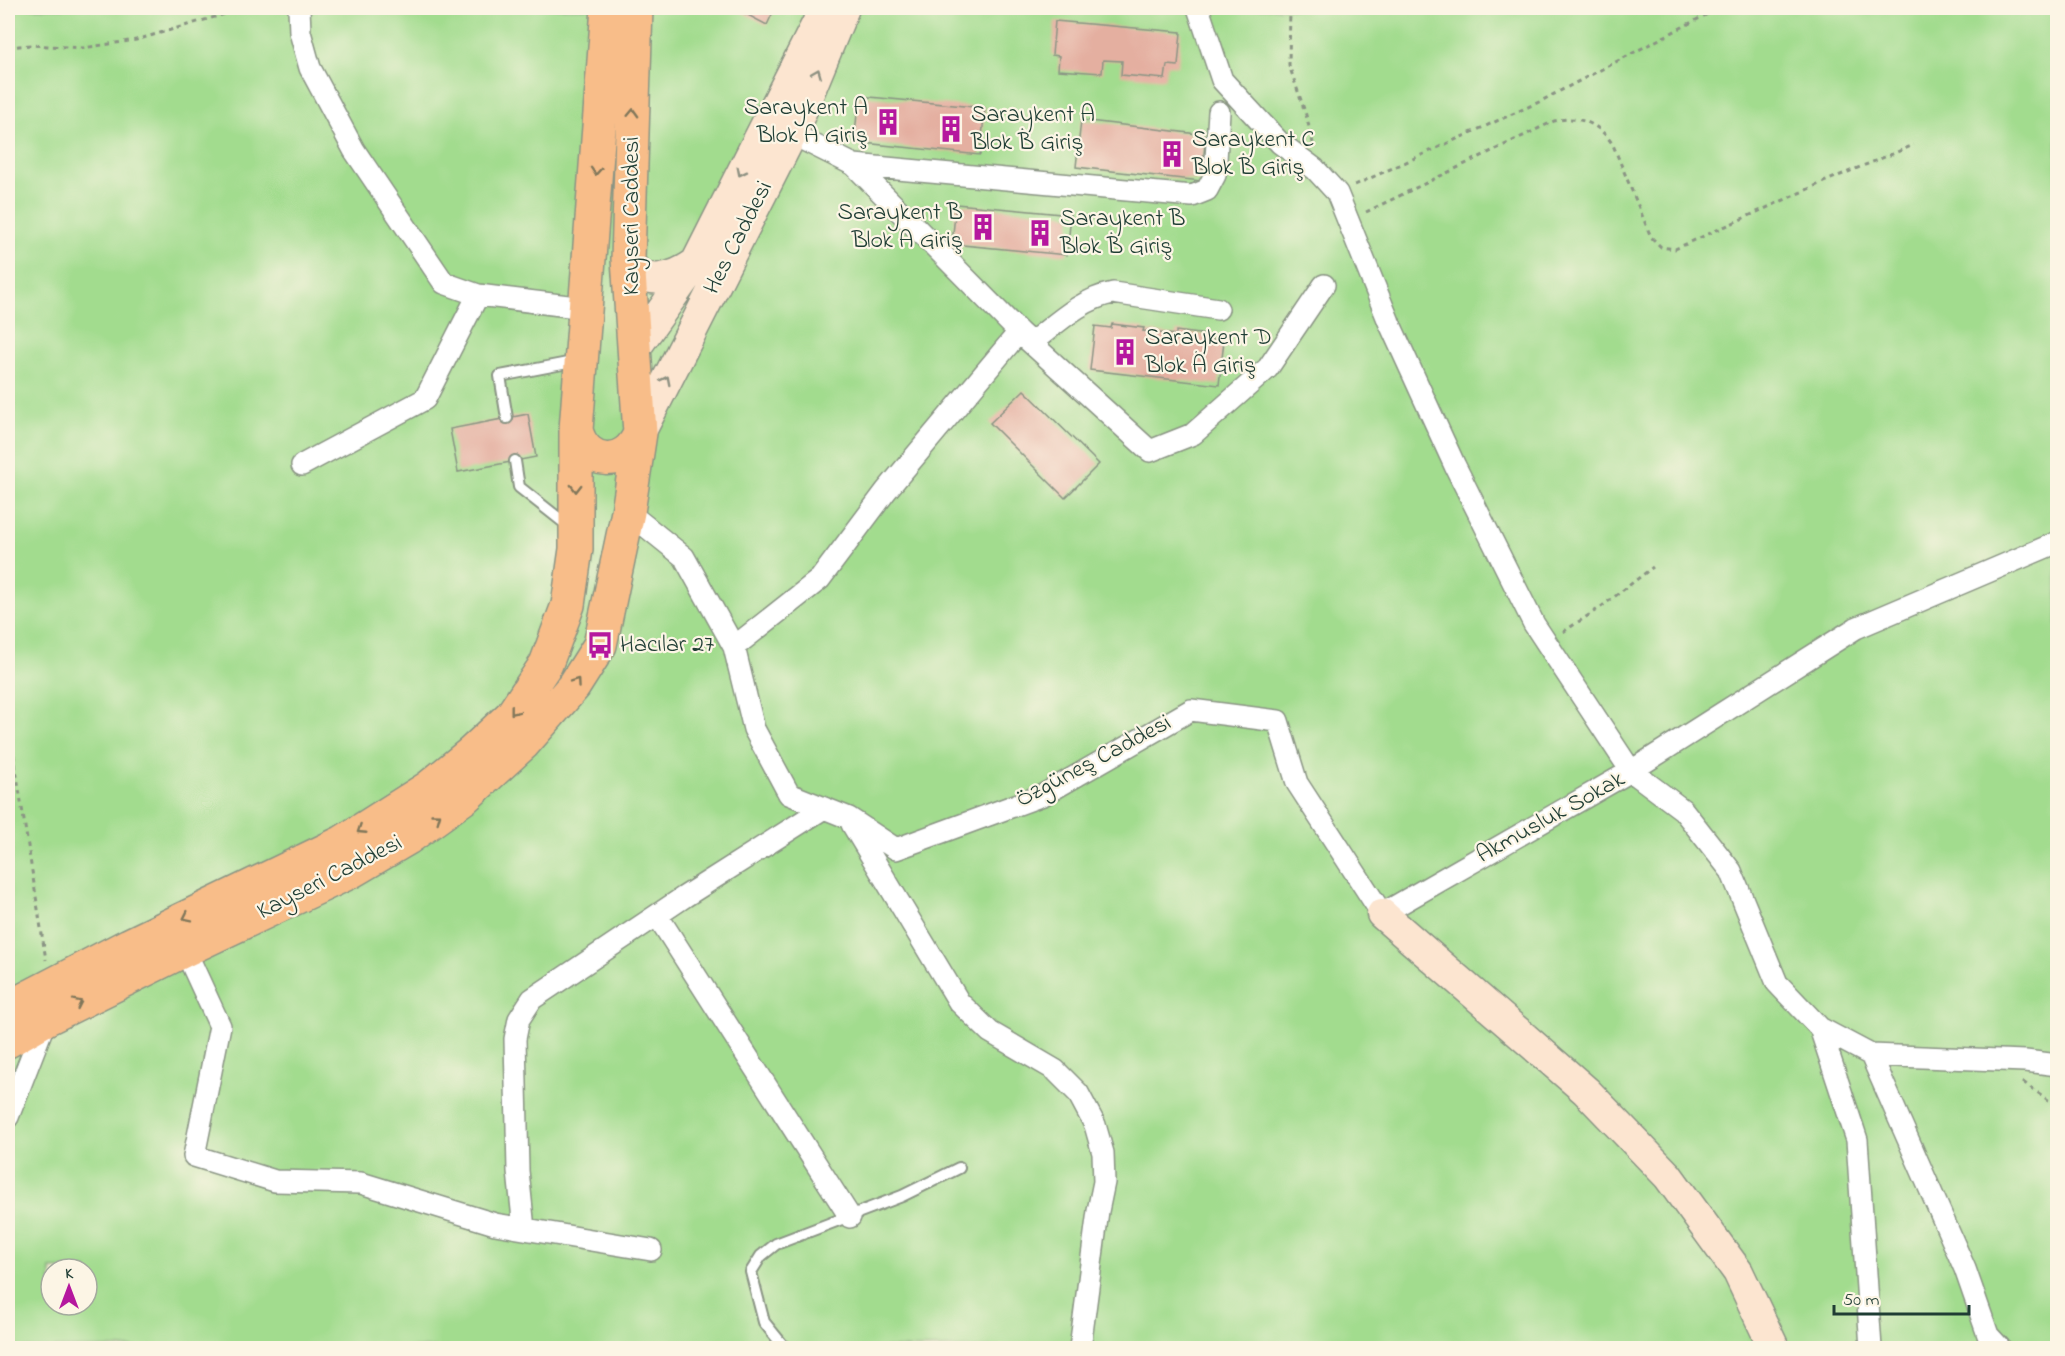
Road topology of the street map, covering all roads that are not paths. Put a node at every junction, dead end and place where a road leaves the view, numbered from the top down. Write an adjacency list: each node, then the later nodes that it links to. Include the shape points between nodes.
1 (298, 8): 13 (street, via 310,68 354,150 444,283)
2 (608, 8): 14 (main road, Kayseri Caddesi, one-way to 14)
3 (636, 8): 10 (main road, Kayseri Caddesi, one-way to 3)
4 (825, 8): 11 (street, Hes Caddesi, one-way to 11)
5 (844, 8): 8 (street, Hes Caddesi, one-way to 5)
6 (1198, 8): 28 (street, via 1222,80 1280,143 1315,169 1337,193 1389,322 1534,624)
7 (1219, 112): 9 (street, via 1215,176 1207,190 1192,196)
8 (792, 134): 9 (street); 21 (street, Hes Caddesi, one-way to 8)
9 (855, 165): 16 (street)
10 (628, 259): 11 (street, via 638,273 656,279 682,273); 17 (main road, Kayseri Caddesi)
11 (696, 263): 17 (street, Hes Caddesi)
12 (1324, 285): 16 (street, via 1268,368 1193,434 1150,451)
13 (478, 294): 14 (street); 23 (street, via 425,399)
14 (585, 308): 18 (main road, Kayseri Caddesi)
15 (1218, 309): 16 (street, via 1113,293 1083,303)
16 (1025, 337): 27 (street, via 886,491 820,579)
17 (634, 350): 18 (main road); 21 (main road, Kayseri Caddesi)
18 (581, 361): 19 (lane, via 500,376); 20 (main road, Kayseri Caddesi)
19 (507, 418)
20 (577, 425): 21 (main road, via 578,439 590,453 607,459 632,449); 25 (main road, Kayseri Caddesi, one-way to 25)
21 (640, 428): 24 (main road, Kayseri Caddesi)
22 (515, 461): 25 (lane, via 519,487)
23 (302, 465)
24 (628, 512): 27 (street, Özgüneş Caddesi, via 684,557); 33 (main road, Kayseri Caddesi, one-way to 24, via 352,871 408,838 465,797 523,744 574,686 600,645)
25 (576, 532): 34 (main road, Kayseri Caddesi, one-way to 34, via 568,605 546,664 512,715 471,753 428,788 342,842)
26 (2058, 542): 28 (street, via 1856,628)
27 (734, 646): 29 (street, Özgüneş Caddesi, via 754,729 789,794)
28 (1631, 771): 31 (street, Akmusluk Sokak); 36 (street, Akmusluk Sokak, via 1683,810 1731,871 1777,983)
29 (824, 808): 30 (street, Özgüneş Caddesi); 32 (street)
30 (849, 819): 31 (street, Özgüneş Caddesi, via 896,849 1043,795 1191,710 1278,721 1297,783); 46 (street, via 959,1002 990,1032 1055,1070 1078,1093 1095,1125 1103,1153 1104,1182)
31 (1382, 914): 47 (street, via 1586,1091 1668,1176 1738,1272)
32 (657, 915): 42 (street); 43 (street, via 532,999 519,1019 515,1040 518,1171)
33 (185, 950): 35 (main road, Kayseri Caddesi, one-way to 33); 43 (street, via 220,1026 194,1156 275,1181 361,1183 495,1224)
34 (8, 1008)
35 (45, 1019): 37 (main road, Kayseri Caddesi); 40 (street)
36 (1820, 1028): 38 (street, Akmusluk Sokak); 48 (street, via 1857,1140)
37 (8, 1041)
38 (1871, 1055): 39 (street, Akmusluk Sokak); 49 (street, via 1965,1269 1988,1335)
39 (2058, 1065)
40 (8, 1117)
41 (959, 1167): 42 (lane)
42 (850, 1217): 45 (lane, via 776,1244 761,1256 751,1272 764,1322)
43 (524, 1228): 44 (street)
44 (651, 1250)
45 (784, 1348)
46 (1080, 1348)
47 (1774, 1348)
48 (1871, 1348)
49 (2000, 1348)

